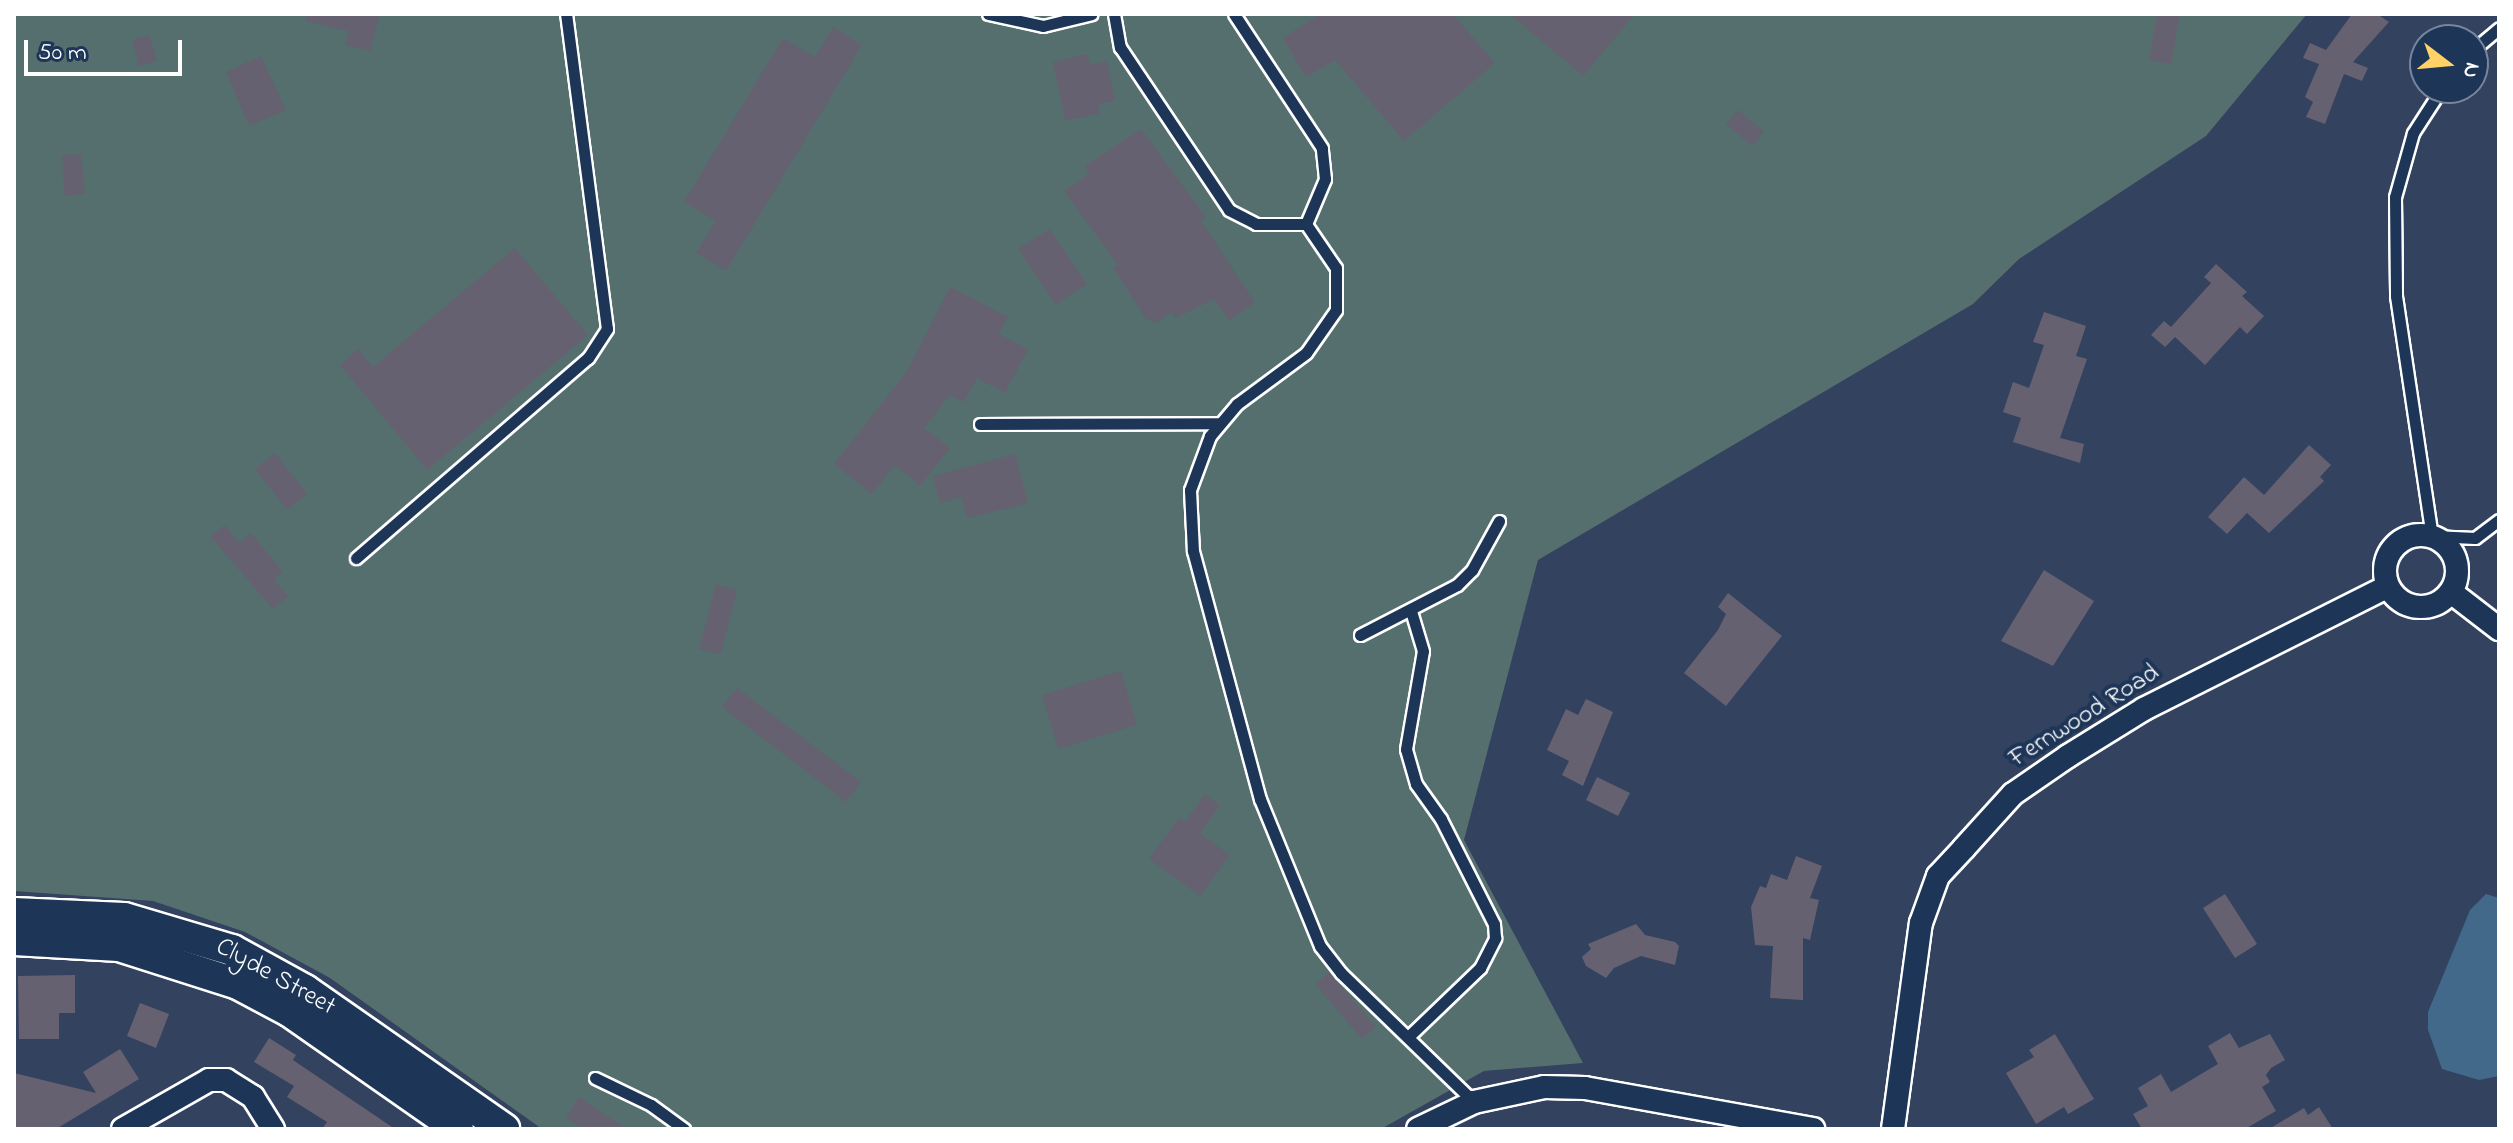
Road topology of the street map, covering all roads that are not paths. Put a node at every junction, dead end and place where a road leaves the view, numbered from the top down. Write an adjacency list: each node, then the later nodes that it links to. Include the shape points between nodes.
1 (566, 14): 13 (lane, via 607,329 588,358)
2 (988, 14): 3 (lane, via 1043,26)
3 (1092, 14)
4 (1114, 14): 7 (lane, via 1120,47 1229,210 1256,224)
5 (1234, 14): 7 (lane, via 1322,148 1325,179)
6 (2432, 104): 12 (lane, via 2413,133 2395,197 2396,296)
7 (1306, 224): 8 (lane, via 1336,268 1339,299 1330,325 1306,353)
8 (1218, 423): 9 (lane); 21 (lane, via 1194,473 1190,532 1246,755 1282,862 1320,946)
9 (980, 424)
10 (2499, 520): 12 (lane, via 2475,538)
11 (1499, 521): 16 (lane, via 1472,570)
12 (2432, 536): 14 (street, via 2408,537 2390,552); 15 (street, via 2455,559)
13 (356, 558)
14 (2387, 587): 15 (street, via 2412,607 2434,605); 31 (street, Fernwood Road, via 2144,709 2013,794 1947,867 1921,923)
15 (2451, 592): 17 (street)
16 (1411, 611): 18 (lane); 21 (lane, via 1423,651 1406,749 1416,784 1447,832 1494,924 1495,938 1480,968)
17 (2499, 629)
18 (1360, 635)
19 (14, 913): 27 (main road, Clyde Street, via 124,918 232,950 305,990)
20 (14, 940): 26 (main road, Clyde Street, via 119,946 238,984 289,1011)
21 (1408, 1037): 23 (lane)
22 (595, 1078): 28 (lane, via 651,1105)
23 (1474, 1102): 29 (street); 30 (street, via 1544,1087 1585,1088)
24 (123, 1129): 25 (street, via 209,1080 226,1080 253,1097)
25 (273, 1129)
26 (458, 1129)
27 (504, 1129)
28 (684, 1129)
29 (1418, 1129)
30 (1813, 1129)
31 (1893, 1129)

